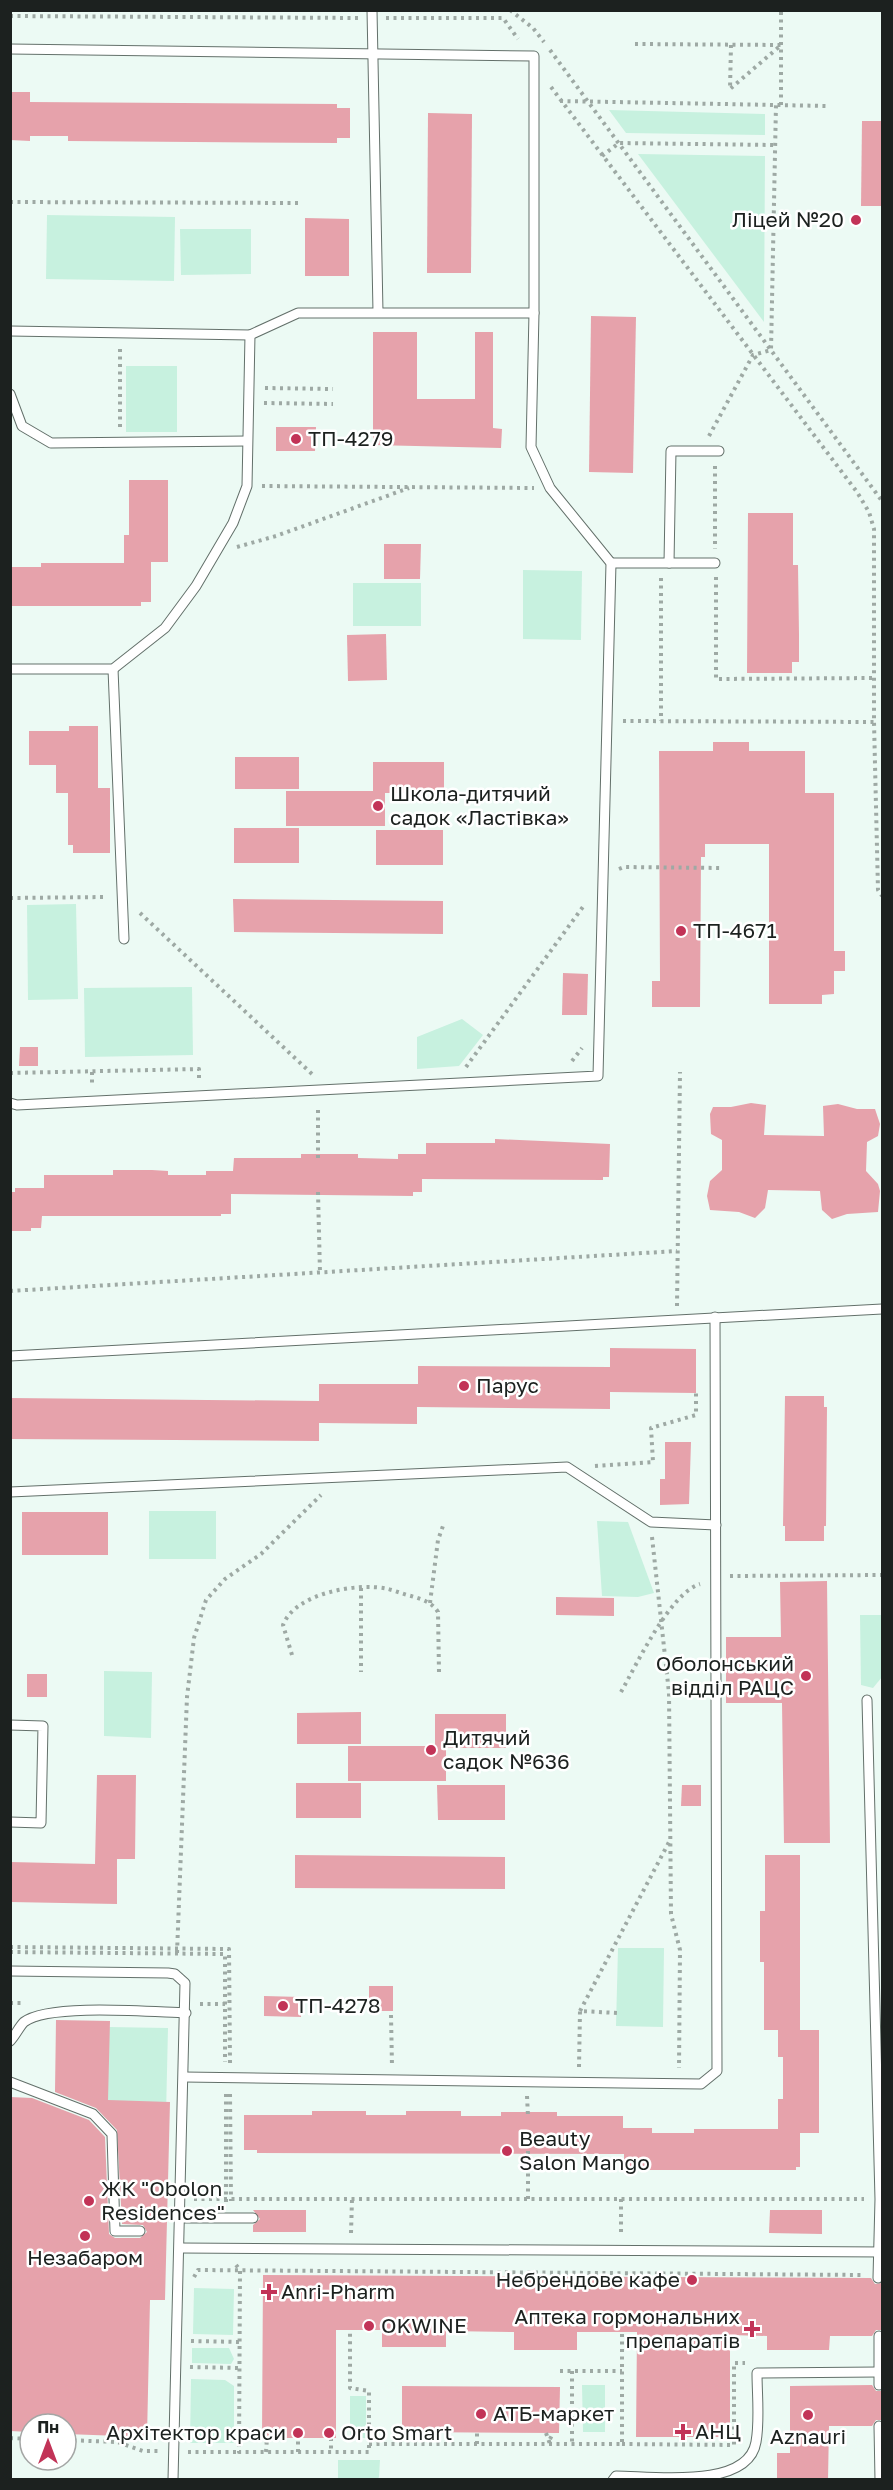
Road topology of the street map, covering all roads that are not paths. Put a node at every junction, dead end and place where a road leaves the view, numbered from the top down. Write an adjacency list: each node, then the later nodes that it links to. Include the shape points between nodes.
1 (372, 14): 3 (lane)
2 (10, 50): 3 (lane)
3 (373, 53): 4 (lane); 5 (lane, via 532,59)
4 (378, 312): 5 (lane); 7 (lane, via 298,313)
5 (534, 313): 11 (lane, via 531,447 549,488)
6 (10, 331): 7 (lane)
7 (250, 335): 9 (lane)
8 (10, 394): 9 (lane, via 22,426 51,443)
9 (247, 441): 15 (lane, via 247,486 216,553 165,628)
10 (717, 451): 12 (lane, via 670,451)
11 (611, 563): 12 (lane); 17 (lane, via 598,1076)
12 (665, 563): 13 (lane)
13 (715, 563)
14 (10, 669): 15 (lane)
15 (113, 669): 16 (lane)
16 (124, 939)
17 (10, 1103)
18 (882, 1309): 19 (lane)
19 (715, 1317): 20 (lane); 22 (lane)
20 (10, 1356)
21 (10, 1492): 22 (lane, via 567,1467 651,1522)
22 (716, 1525): 29 (lane, via 718,2061 717,2071 710,2079 701,2084)
23 (867, 1700): 35 (lane)
24 (10, 1725): 25 (lane, via 43,1726 41,1823)
25 (10, 1822)
26 (10, 1971): 27 (lane, via 175,1974 185,1983)
27 (186, 2013): 28 (lane, via 46,2013 24,2022); 29 (lane)
28 (10, 2041)
29 (184, 2077): 31 (lane)
30 (10, 2082): 33 (lane, via 93,2114 112,2134 115,2231)
31 (181, 2218): 32 (lane); 34 (lane)
32 (253, 2218)
33 (140, 2231)
34 (180, 2248): 35 (lane); 41 (lane)
35 (881, 2252): 36 (lane)
36 (878, 2276)
37 (879, 2336): 38 (lane)
38 (878, 2372): 39 (lane); 42 (lane, via 757,2373 756,2444 743,2465 718,2476 616,2476)
39 (879, 2385)
40 (879, 2426): 43 (lane)
41 (173, 2480)
42 (613, 2480)
43 (880, 2480)

